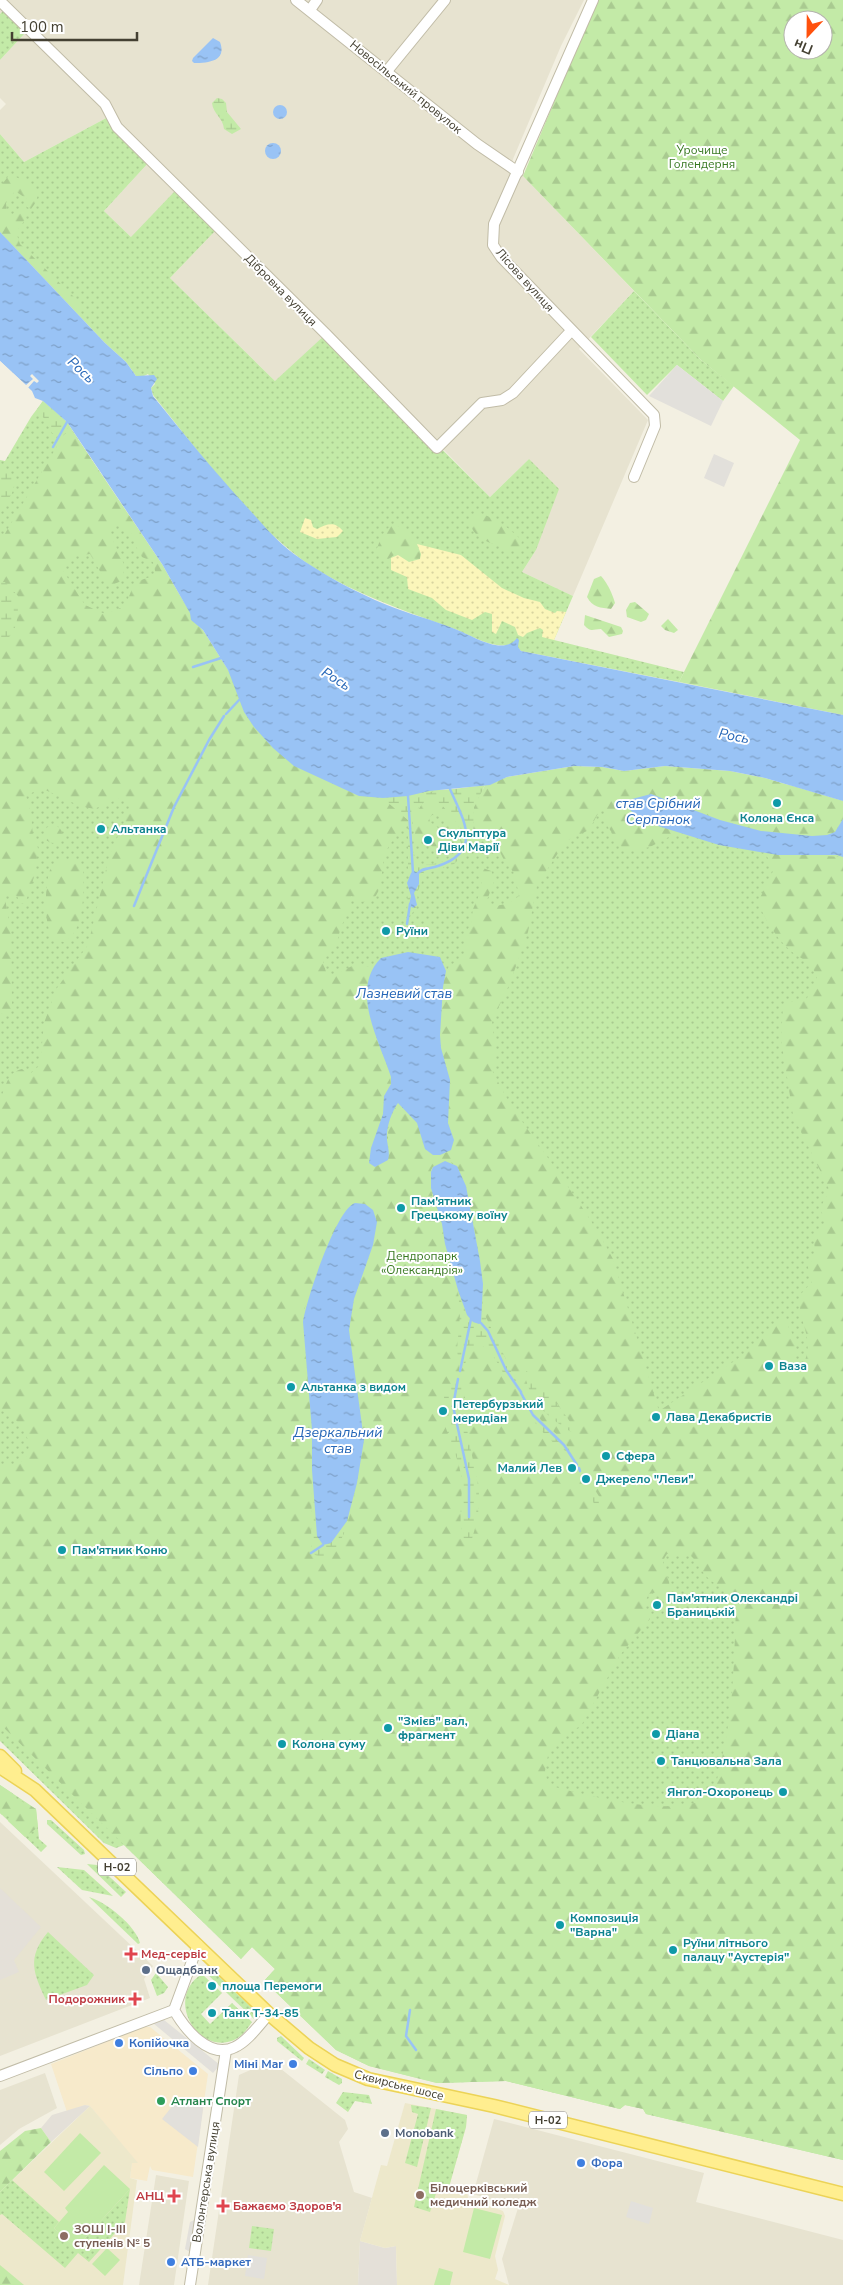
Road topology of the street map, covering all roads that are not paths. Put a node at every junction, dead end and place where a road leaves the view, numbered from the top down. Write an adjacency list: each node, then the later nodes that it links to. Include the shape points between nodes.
1 (296, 0): 6 (street, Новосільський провулок)
2 (317, 0): 6 (street)
3 (445, 0): 7 (street)
4 (592, 0): 8 (street, Лісова вулиця)
5 (0, 1): 9 (street, Дібровна вулиця, via 105,104 117,127 150,161 437,448 482,403 502,400 513,393)
6 (310, 10): 7 (street, Новосільський провулок)
7 (386, 71): 8 (street, Новосільський провулок, via 477,144)
8 (518, 172): 9 (street, Лісова вулиця, via 494,224 493,245)
9 (572, 331): 10 (street, Лісова вулиця, via 654,415 655,426)
10 (634, 477)
11 (0, 1756): 13 (main road)
12 (0, 1767): 13 (main road, Сквирське шосе / Н-02)
13 (35, 1790): 14 (main road, Сквирське шосе / Н-02)
14 (198, 1945): 15 (street); 16 (main road, Сквирське шосе / Н-02)
15 (174, 2010): 17 (street, via 183,2026 202,2043 217,2050); 18 (street)
16 (269, 2014): 17 (street, via 236,2047); 19 (main road, Сквирське шосе / Н-02, via 334,2065 368,2079 503,2108)
17 (226, 2050): 20 (street, Волонтерська вулиця)
18 (0, 2076)
19 (843, 2194)
20 (190, 2285)

